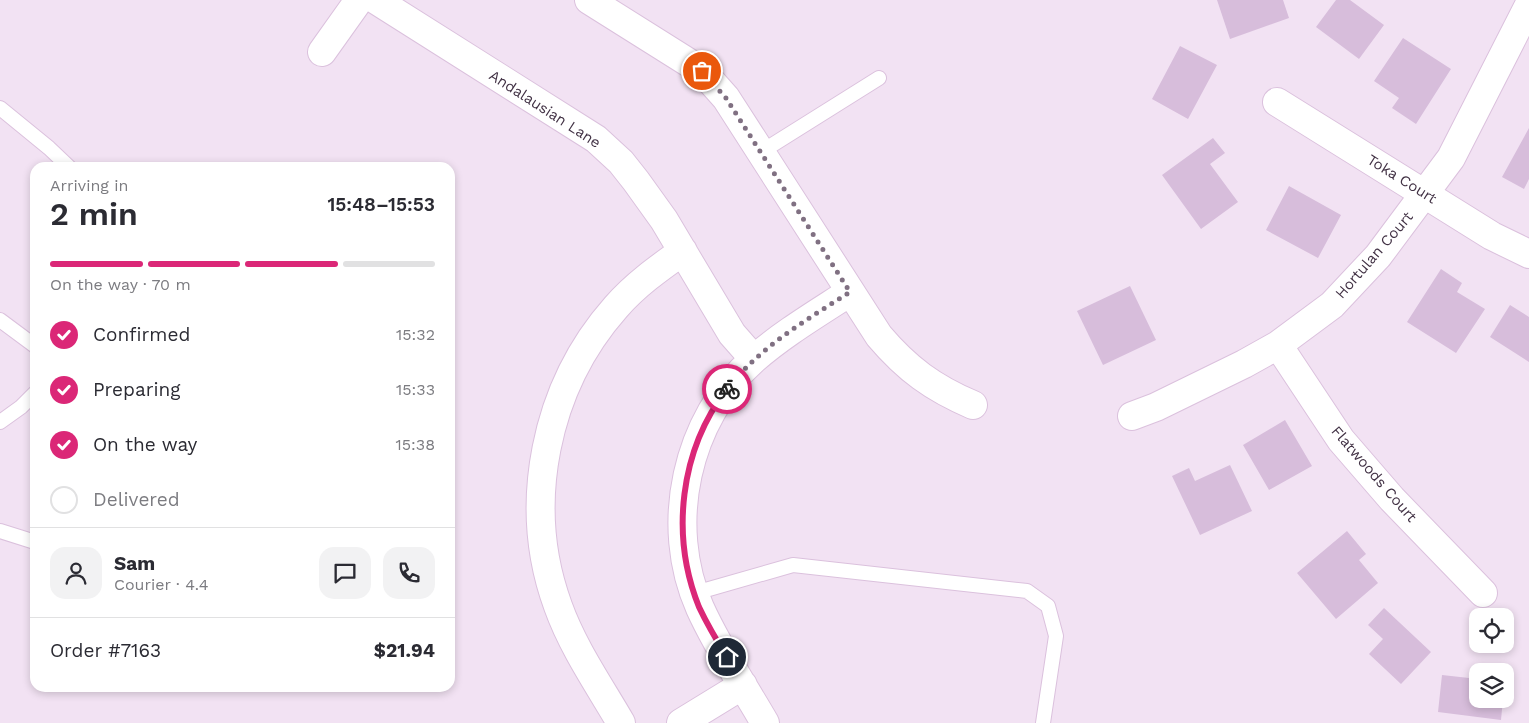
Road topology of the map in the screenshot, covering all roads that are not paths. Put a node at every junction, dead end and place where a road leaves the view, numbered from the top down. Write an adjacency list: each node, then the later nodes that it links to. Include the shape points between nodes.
1 (359, 0): 5 (street)
2 (376, 0): 12 (street, Andalausian Lane, via 596,139 636,180)
3 (589, 0): 9 (street, via 702,71 726,98)
4 (1529, 5): 11 (street, Hortulan Court, via 1451,158)
5 (322, 52)
6 (879, 78): 9 (lane)
7 (1277, 102): 11 (street, Toka Court)
8 (0, 108): 10 (lane)
9 (760, 152): 14 (street)
10 (64, 162)
11 (1425, 193): 13 (street, Toka Court, via 1492,236); 17 (street, Hortulan Court, via 1378,256 1332,305)
12 (683, 251): 18 (street, Andalausian Lane, via 732,334); 28 (street, via 636,286 593,338 569,379 558,406 544,462 541,520 549,578 569,632)
13 (1529, 254)
14 (850, 292): 18 (street); 20 (street, via 894,354 938,388)
15 (0, 320): 16 (lane)
16 (30, 342)
17 (1278, 344): 21 (street, Hortulan Court, via 1200,386); 26 (street, Flatwoods Court, via 1341,440 1392,499)
18 (754, 359): 25 (street, via 737,376 709,417 690,462 682,511 682,535)
19 (30, 398): 22 (lane)
20 (973, 405)
21 (1132, 416)
22 (0, 422)
23 (0, 531): 24 (lane)
24 (30, 540)
25 (695, 593): 27 (street, via 710,629); 31 (lane, via 793,565 1027,591 1048,606 1056,636)
26 (1484, 593)
27 (743, 685): 29 (street); 30 (street)
28 (621, 723)
29 (681, 723)
30 (765, 723)
31 (1043, 723)

